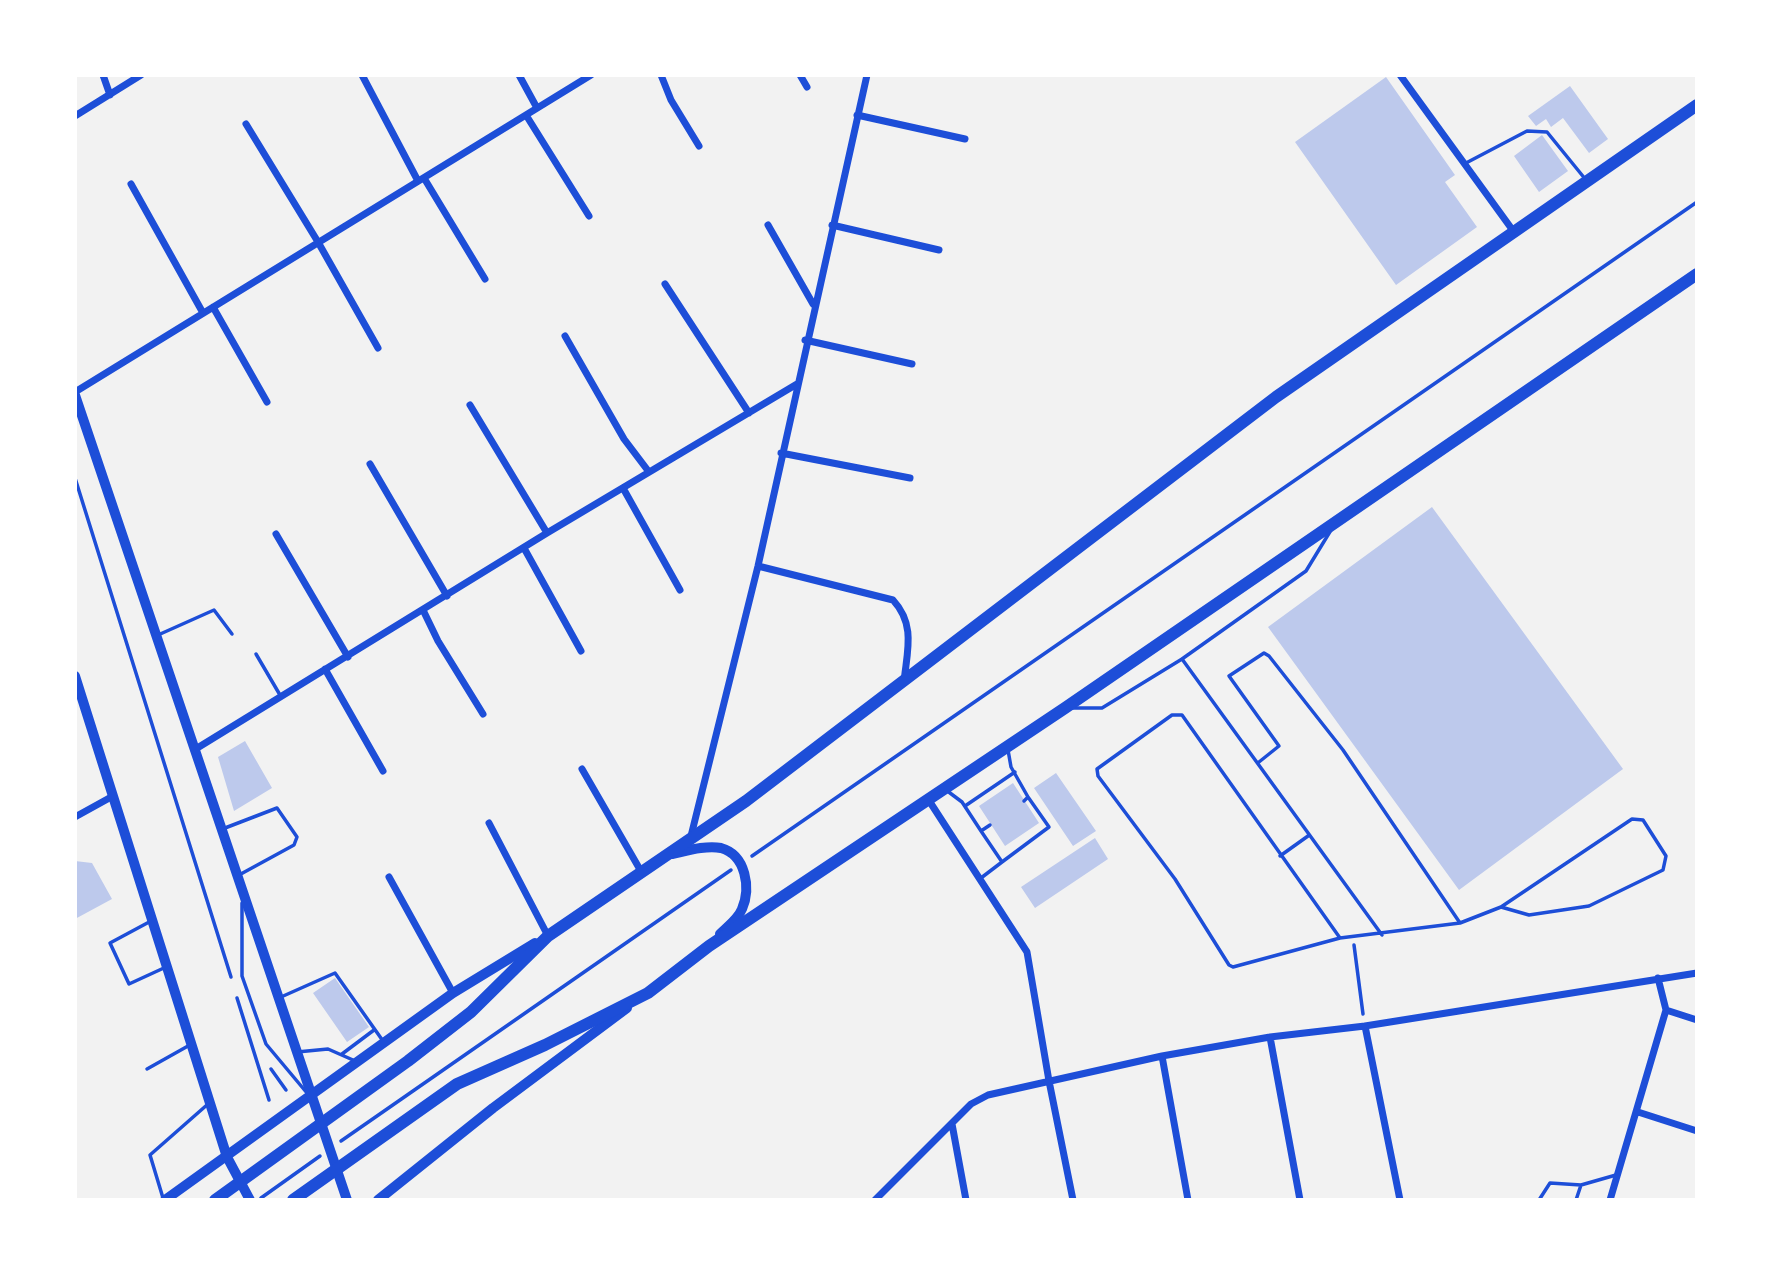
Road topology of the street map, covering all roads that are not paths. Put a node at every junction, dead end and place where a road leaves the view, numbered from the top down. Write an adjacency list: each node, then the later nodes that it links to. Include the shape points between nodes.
1 (103, 75): 11 (street)
2 (141, 75): 11 (street)
3 (362, 75): 21 (street)
4 (519, 75): 13 (street)
5 (591, 75): 13 (street)
6 (662, 75): 19 (street, via 671,100)
7 (800, 75): 10 (street)
8 (867, 75): 15 (street)
9 (1400, 75): 20 (street)
10 (807, 87)
11 (110, 95): 16 (street)
12 (1697, 105): 22 (main road)
13 (537, 108): 14 (street)
14 (526, 115): 21 (street); 24 (street)
15 (857, 115): 18 (street); 26 (street)
16 (75, 116)
17 (246, 124): 28 (street)
18 (965, 139)
19 (699, 146)
20 (1464, 164): 22 (lane, via 1527,131 1538,130 1547,132); 27 (street)
21 (421, 179): 28 (street); 31 (street)
22 (1587, 181): 27 (main road)
23 (131, 184): 35 (street)
24 (589, 216)
25 (768, 225): 33 (street)
26 (832, 225): 29 (street); 33 (street)
27 (1514, 232): 66 (main road, via 1276,397)
28 (318, 242): 34 (street); 38 (street)
29 (939, 250)
30 (1697, 274): 50 (main road)
31 (485, 279)
32 (665, 284): 44 (street)
33 (814, 304): 37 (street)
34 (213, 307): 35 (street); 42 (street)
35 (203, 313): 41 (street)
36 (565, 336): 47 (street, via 624,439)
37 (806, 340): 39 (street); 40 (street)
38 (378, 348)
39 (912, 364)
40 (797, 384): 44 (street); 45 (street)
41 (75, 393): 59 (main road)
42 (267, 402)
43 (470, 405): 51 (street)
44 (749, 413): 47 (street)
45 (781, 453): 48 (street); 54 (street)
46 (370, 464): 56 (street)
47 (649, 472): 49 (street)
48 (910, 478)
49 (623, 488): 51 (street); 55 (street)
50 (1338, 521): 63 (lane, via 1306,571); 68 (main road)
51 (547, 533): 53 (street)
52 (276, 534): 62 (street)
53 (524, 548): 56 (street); 60 (street)
54 (758, 566): 66 (street, via 893,600 910,628); 86 (street)
55 (680, 590)
56 (447, 596): 57 (street)
57 (423, 610): 62 (street); 69 (street)
58 (232, 634): 59 (lane, via 214,610)
59 (156, 635): 71 (main road)
60 (581, 650)
61 (256, 654): 67 (lane)
62 (348, 657): 64 (street)
63 (1182, 659): 68 (lane, via 1102,708); 72 (lane)
64 (326, 669): 67 (street); 74 (street)
65 (75, 676): 77 (main road)
66 (904, 682): 86 (main road)
67 (281, 696): 71 (street)
68 (1065, 708): 70 (main road)
69 (483, 714)
70 (1008, 747): 75 (lane); 76 (main road)
71 (194, 750): 83 (main road)
72 (1259, 762): 85 (lane); 97 (lane, via 1279,746 1229,676 1264,653 1343,750)
73 (582, 769): 90 (street)
74 (383, 771)
75 (1015, 772): 79 (lane); 89 (lane, via 1026,799 1049,827)
76 (944, 789): 78 (main road); 79 (lane)
77 (113, 796): 80 (street); 96 (main road)
78 (928, 799): 93 (street); 101 (main road)
79 (965, 806): 84 (lane)
80 (75, 817)
81 (489, 822): 99 (street)
82 (990, 825): 84 (lane)
83 (221, 830): 91 (main road); 91 (lane, via 277,808 297,837 294,845)
84 (981, 831): 89 (lane)
85 (1308, 836): 88 (lane); 98 (lane)
86 (690, 840): 87 (main road)
87 (671, 854): 90 (main road); 101 (main road, via 715,847 730,852 741,863 747,891 743,907)
88 (1280, 856): 100 (lane); 100 (lane, via 1178,713 1096,770 1228,965 1243,967)
89 (1002, 862): 93 (lane)
90 (642, 873): 99 (main road)
91 (237, 876): 94 (main road)
92 (389, 877): 105 (street)
93 (981, 878): 120 (street, via 1027,952)
94 (242, 893): 107 (main road); 121 (lane, via 242,976 266,1044)
95 (1501, 907): 95 (lane, via 1529,915 1589,906 1663,870 1666,856 1643,820 1632,819); 97 (lane)
96 (153, 920): 102 (main road); 102 (lane, via 110,943 129,984)
97 (1460, 923): 98 (lane)
98 (1382, 935): 100 (lane)
99 (548, 936): 105 (street); 125 (main road, via 471,1012)
100 (1340, 938)
101 (709, 946): 106 (main road)
102 (167, 966): 114 (main road)
103 (1697, 972): 104 (street)
104 (1658, 978): 108 (street); 110 (street)
105 (453, 993): 113 (street)
106 (648, 993): 128 (main road, via 457,1084); 137 (street)
107 (278, 999): 111 (lane, via 335,973); 115 (main road)
108 (1666, 1010): 109 (street); 123 (street)
109 (1697, 1020)
110 (1365, 1026): 112 (street); 143 (street)
111 (375, 1030): 113 (lane); 116 (lane)
112 (1270, 1037): 117 (street); 142 (street)
113 (384, 1043): 118 (street)
114 (192, 1044): 119 (lane); 122 (main road)
115 (295, 1052): 116 (lane, via 328,1049); 121 (main road)
116 (342, 1054): 118 (lane)
117 (1162, 1056): 120 (street); 141 (street)
118 (358, 1063): 121 (street)
119 (148, 1069)
120 (1049, 1081): 124 (street, via 976,1099); 140 (street)
121 (311, 1097): 125 (main road); 127 (street)
122 (210, 1102): 127 (main road); 132 (lane, via 150,1155)
123 (1638, 1112): 126 (street); 129 (street)
124 (951, 1124): 138 (street); 139 (street)
125 (320, 1125): 128 (main road); 130 (main road)
126 (1697, 1131)
127 (228, 1157): 130 (main road); 132 (street)
128 (337, 1171): 135 (main road); 136 (main road)
129 (1618, 1174): 131 (lane); 146 (street)
130 (241, 1182): 133 (main road); 134 (main road)
131 (1581, 1185): 144 (lane, via 1550,1183); 145 (lane)
132 (164, 1200)
133 (215, 1200)
134 (250, 1200)
135 (293, 1200)
136 (347, 1200)
137 (378, 1200)
138 (875, 1200)
139 (966, 1200)
140 (1073, 1200)
141 (1188, 1200)
142 (1300, 1200)
143 (1400, 1200)
144 (1539, 1200)
145 (1576, 1200)
146 (1610, 1200)

